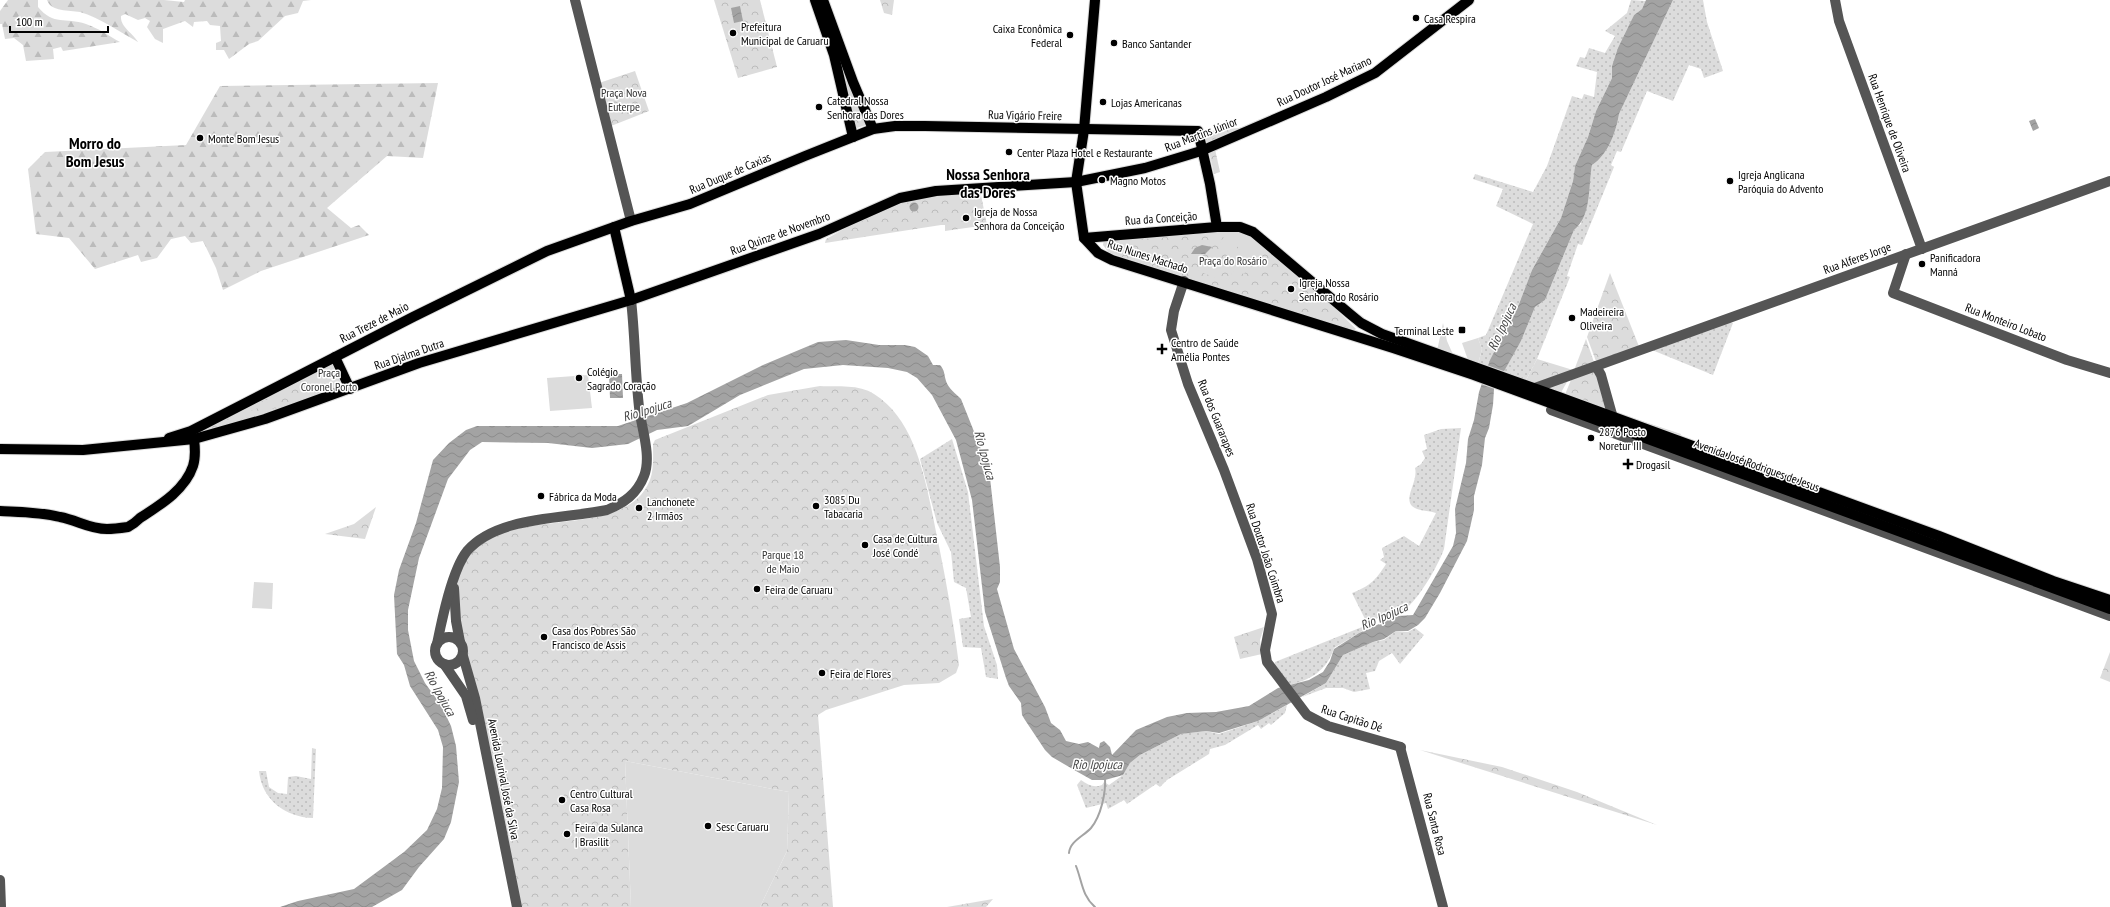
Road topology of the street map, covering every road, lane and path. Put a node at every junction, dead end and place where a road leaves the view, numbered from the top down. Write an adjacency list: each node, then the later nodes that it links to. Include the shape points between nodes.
1 (575, 0): 15 (street)
2 (815, 0): 10 (main road, via 834,55)
3 (823, 0): 8 (main road)
4 (1095, 0): 9 (main road)
5 (1469, 0): 7 (main road, Rua Doutor José Mariano, via 1375,73)
6 (1835, 3): 19 (street, Rua Henrique de Oliveira)
7 (1263, 124): 11 (main road, Rua Martins Júnior)
8 (873, 129): 9 (main road, Rua Vigário Freire, via 925,126); 10 (main road, Rua Vigário Freire)
9 (1084, 130): 11 (main road, Rua Vigário Freire, via 1198,131); 13 (main road)
10 (853, 136): 15 (main road, Rua Duque de Caxias, via 690,204)
11 (1201, 151): 13 (main road, Rua Martins Júnior, via 1145,168); 17 (main road, via 1210,184)
12 (2110, 181): 19 (street, Rua Alferes Jorge)
13 (1076, 182): 14 (main road, Rua Martins Júnior); 18 (main road)
14 (936, 191): 22 (main road, Rua Quinze de Novembro, via 900,198 819,234)
15 (631, 221): 16 (main road, Rua Duque de Caxias)
16 (614, 227): 22 (main road); 24 (main road, Rua Treze de Maio, via 547,251)
17 (1217, 227): 18 (main road, Rua da Conceição); 23 (main road, Rua da Conceição, via 1240,227 1262,237 1361,322)
18 (1084, 238): 21 (main road, Rua Nunes Machado, via 1098,252 1112,260)
19 (1922, 249): 20 (street, Rua Alferes Jorge)
20 (1906, 254): 25 (street, Rua Alferes Jorge, via 1613,360); 26 (street, Rua Monteiro Lobato, via 1893,293 2067,360)
21 (1184, 281): 23 (main road, Rua Nunes Machado); 37 (street, Rua dos Guararapes, via 1171,330 1188,384)
22 (631, 300): 28 (main road, Rua Djalma Dutra, via 419,363); 39 (street, via 639,408 645,445 645,475 630,497 620,504 589,514 520,523 488,534 467,551)
23 (1394, 343): 27 (main road, Avenida José Rodrigues de Jesus)
24 (335, 357): 28 (main road); 31 (main road, Rua Treze de Maio)
25 (1599, 370): 29 (street); 32 (street)
26 (2110, 373)
27 (1519, 387): 29 (main road, Avenida José Rodrigues de Jesus); 32 (main road, Avenida José Rodrigues de Jesus)
28 (350, 388): 33 (main road, Rua Djalma Dutra, via 278,415)
29 (1535, 388): 32 (main road, Avenida José Rodrigues de Jesus)
30 (1551, 410): 32 (street, Avenida José Rodrigues de Jesus)
31 (226, 412): 33 (main road, via 227,424); 35 (main road, Rua Treze de Maio, via 191,431)
32 (1615, 425): 40 (main road, Avenida José Rodrigues de Jesus, via 1939,536 2053,581); 41 (main road, Avenida José Rodrigues de Jesus); 42 (street, Avenida José Rodrigues de Jesus)
33 (234, 428): 34 (main road, Rua Djalma Dutra)
34 (194, 439): 35 (main road, Rua Djalma Dutra); 38 (main road, via 196,449 188,476 176,491 154,510 129,526 90,528 60,516)
35 (148, 444): 36 (main road, via 82,450)
36 (0, 448)
37 (1224, 470): 47 (street, Rua Doutor João Coimbra, via 1257,559 1272,614 1265,656)
38 (0, 512)
39 (455, 578): 43 (street, Avenida Lourival José da Silva, via 454,600); 44 (street)
40 (2110, 600)
41 (2110, 609)
42 (2110, 616)
43 (460, 642): 44 (street, via 448,637); 45 (street, Avenida Lourival José da Silva, via 464,649)
44 (437, 644): 46 (street, Avenida Lourival José da Silva, via 437,658)
45 (463, 656): 46 (street, via 457,663); 52 (street, Avenida Lourival José da Silva, via 475,698)
46 (444, 664): 51 (street, Avenida Lourival José da Silva, via 466,696 472,714)
47 (1271, 668): 48 (street, Rua Capitão Dé, via 1307,715 1328,726)
48 (1401, 747): 53 (street, Rua Santa Rosa)
49 (0, 880): 50 (street)
50 (1, 907)
51 (510, 907)
52 (516, 907)
53 (1443, 907)

